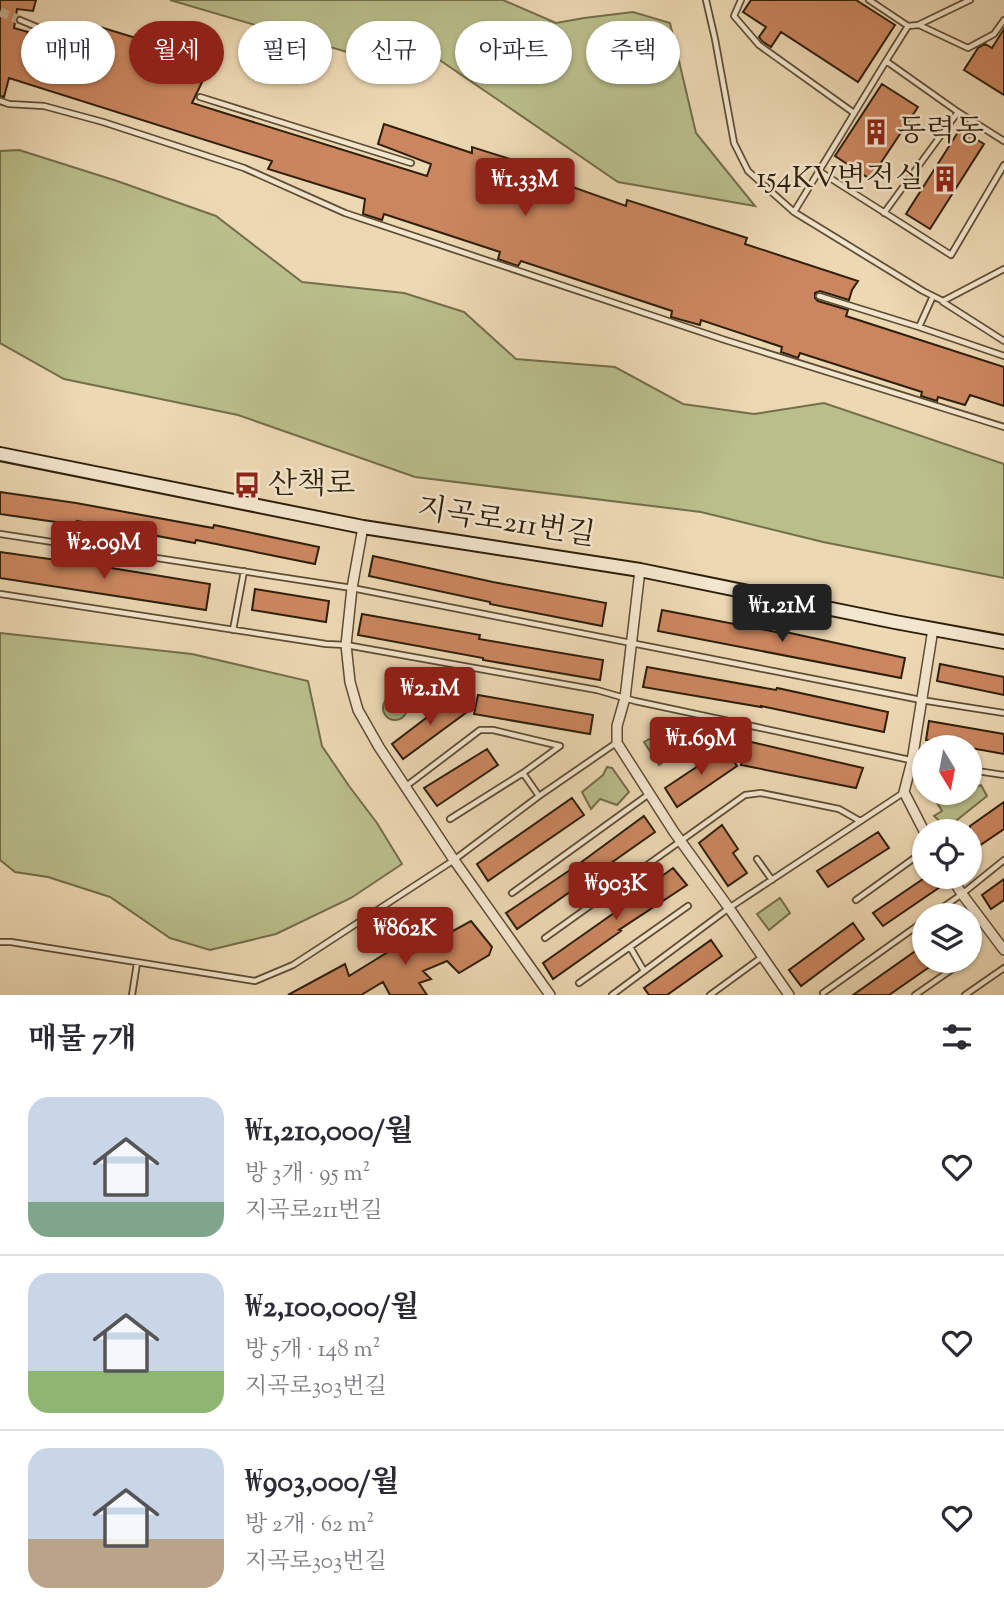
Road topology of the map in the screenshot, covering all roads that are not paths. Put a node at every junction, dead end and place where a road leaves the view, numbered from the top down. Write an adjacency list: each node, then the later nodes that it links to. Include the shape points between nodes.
1 (706, 0): 17 (lane, via 734,143 748,171)
2 (741, 0): 12 (lane, via 734,16 759,45)
3 (869, 0): 7 (lane)
4 (970, 0): 6 (lane)
5 (1004, 20): 6 (lane, via 994,34 968,48)
6 (918, 25): 7 (lane)
7 (908, 26): 8 (lane)
8 (886, 61): 11 (lane); 12 (lane)
9 (200, 97): 14 (lane)
10 (0, 101): 26 (lane, via 44,106 115,126 244,168 345,213 724,340)
11 (958, 112): 13 (lane); 18 (lane)
12 (854, 113): 16 (lane)
13 (1004, 141)
14 (411, 163)
15 (1004, 164): 18 (lane, via 951,255)
16 (818, 171): 17 (lane); 18 (lane)
17 (794, 212): 21 (lane)
18 (884, 213)
19 (1004, 269): 22 (lane)
20 (819, 296): 23 (lane)
21 (933, 296): 22 (lane); 23 (lane)
22 (943, 301): 24 (lane)
23 (919, 327): 25 (lane)
24 (1004, 341)
25 (1004, 356)
26 (1004, 427)
27 (0, 454): 28 (main road, 지곡로211번길)
28 (363, 527): 30 (main road, 지곡로211번길); 32 (street)
29 (0, 534): 31 (lane)
30 (640, 570): 34 (main road, 지곡로211번길); 37 (street)
31 (244, 571): 32 (lane); 35 (lane)
32 (352, 588): 37 (lane); 38 (street)
33 (0, 594): 35 (lane)
34 (933, 629): 36 (main road, 지곡로211번길); 40 (street)
35 (233, 630): 38 (lane)
36 (1004, 642)
37 (632, 644): 39 (street); 40 (lane)
38 (346, 645): 39 (lane); 48 (street, via 358,710)
39 (625, 698): 43 (street); 44 (lane)
40 (921, 700): 41 (lane); 42 (street)
41 (1004, 713)
42 (916, 735)
43 (617, 743): 50 (street); 51 (lane)
44 (912, 761): 49 (street)
45 (982, 772): 47 (lane)
46 (523, 773): 48 (lane, via 560,746 480,730); 51 (lane); 52 (lane)
47 (1004, 775)
48 (405, 787): 57 (street)
49 (904, 792): 53 (street); 54 (lane)
50 (649, 794): 55 (street); 62 (lane)
51 (539, 796): 57 (lane)
52 (450, 819)
53 (918, 819)
54 (860, 821): 55 (lane, via 839,809 761,793 746,795); 60 (lane)
55 (681, 842): 67 (street); 69 (lane)
56 (757, 859): 60 (lane)
57 (454, 860): 74 (lane, via 293,965 255,981); 81 (street)
58 (912, 860): 64 (lane)
59 (1004, 860): 63 (lane)
60 (772, 880): 67 (lane)
61 (959, 889): 63 (street)
62 (512, 892)
63 (962, 894): 65 (lane); 72 (street)
64 (856, 900)
65 (949, 903)
66 (688, 906): 71 (lane)
67 (729, 908): 73 (street); 76 (lane)
68 (912, 930): 79 (lane)
69 (545, 938)
70 (0, 942): 74 (lane)
71 (630, 947): 76 (lane); 78 (lane)
72 (1004, 950)
73 (762, 956): 83 (lane); 84 (street)
74 (137, 963): 80 (lane)
75 (1004, 968): 86 (lane)
76 (644, 971): 82 (lane)
77 (947, 973): 85 (lane)
78 (579, 983)
79 (823, 993)
80 (132, 995)
81 (550, 995)
82 (612, 995)
83 (710, 995)
84 (789, 995)
85 (916, 995)
86 (965, 995)

